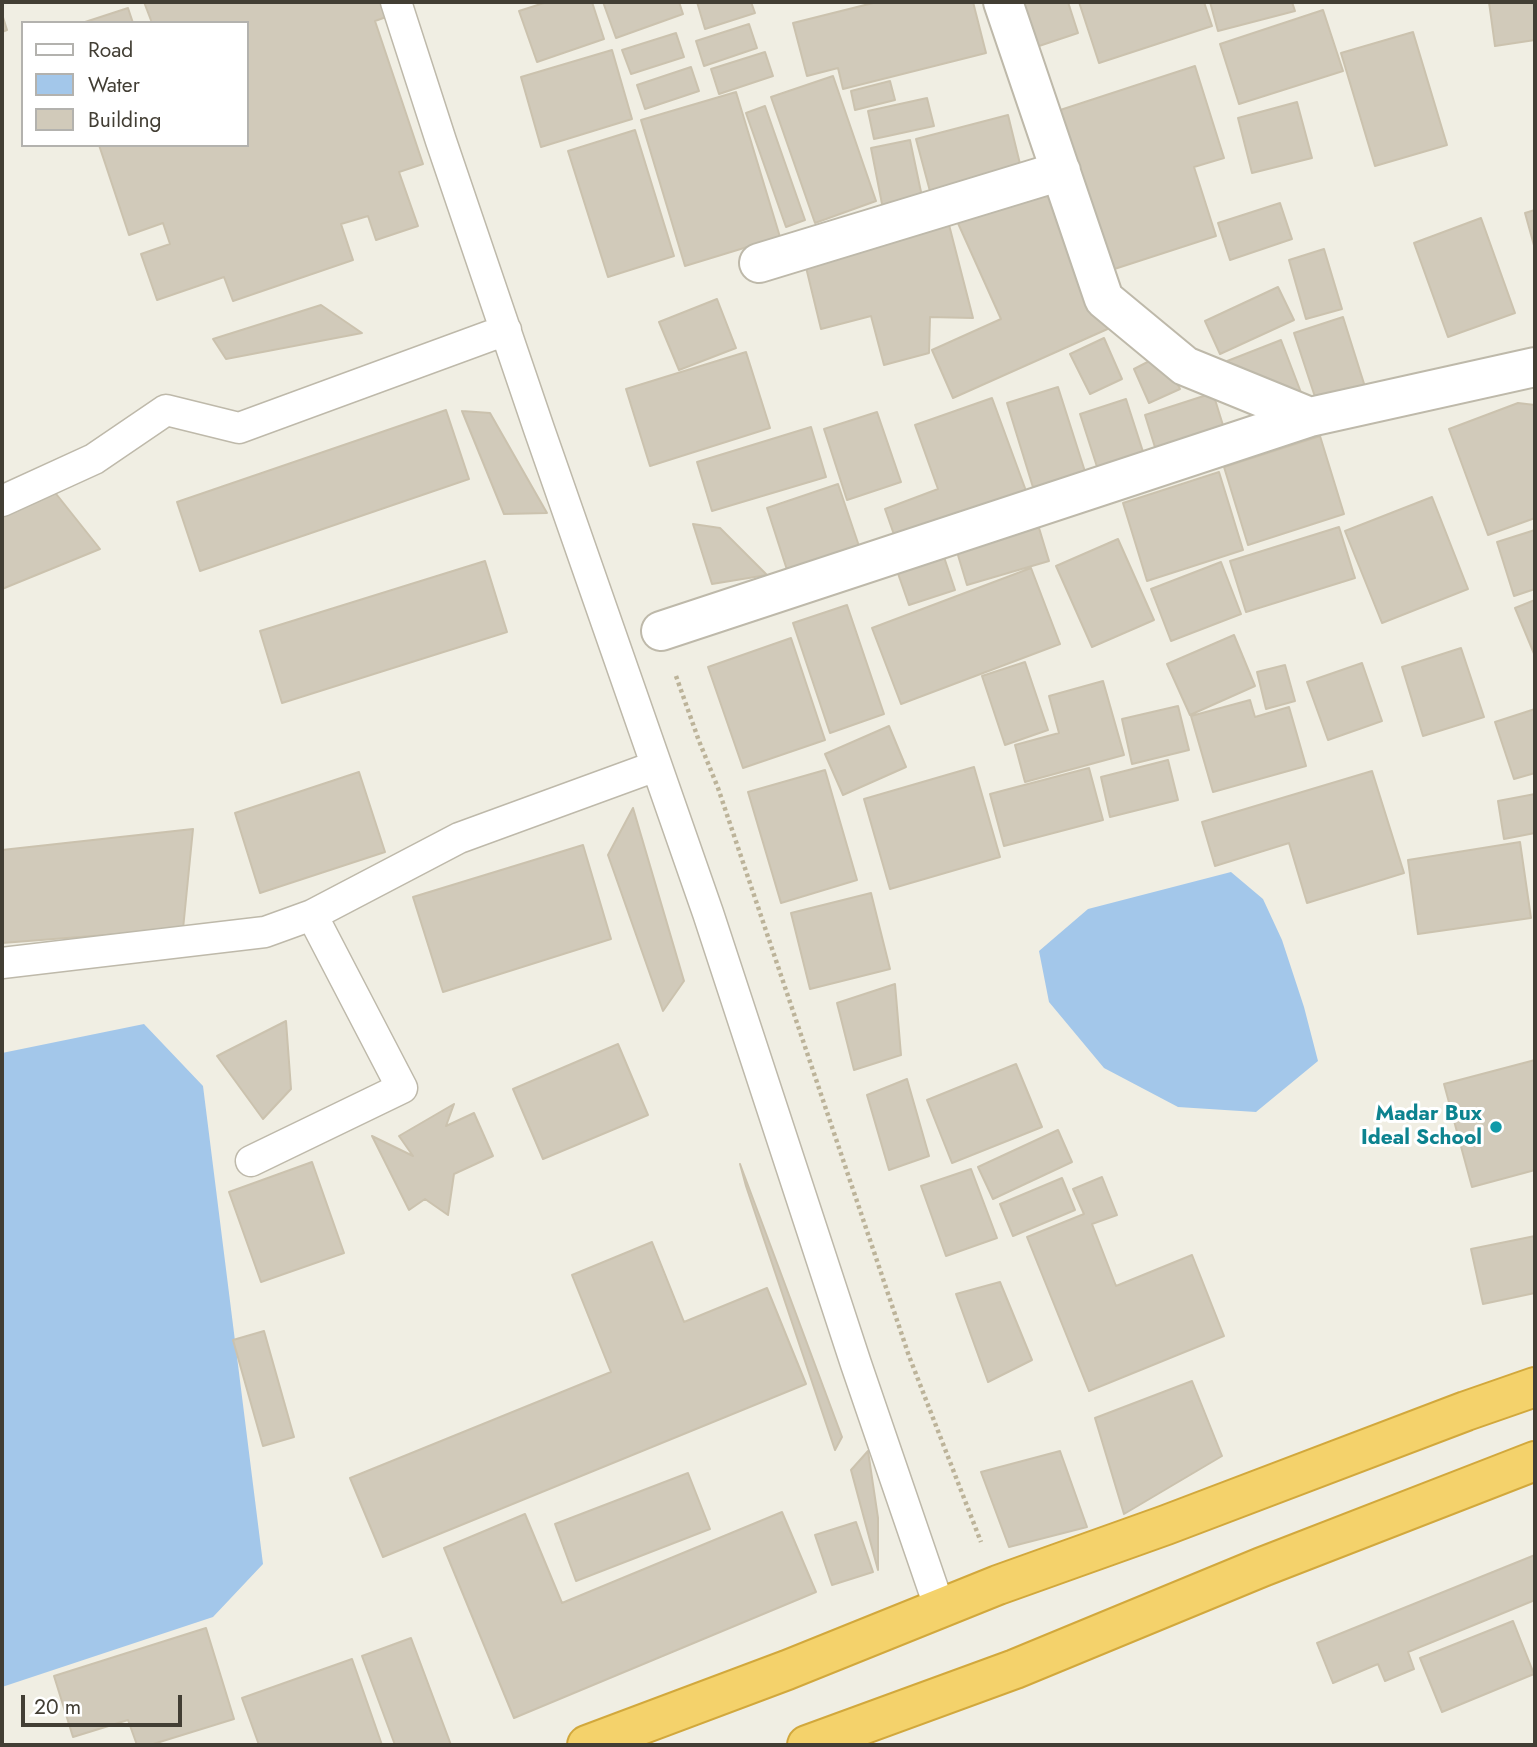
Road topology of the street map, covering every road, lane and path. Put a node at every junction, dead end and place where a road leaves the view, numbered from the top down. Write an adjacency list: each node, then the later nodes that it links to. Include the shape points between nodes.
1 (396, 2): 5 (lane)
2 (1003, 2): 3 (street)
3 (1060, 171): 4 (street); 7 (street, via 1104,299 1185,366)
4 (758, 263)
5 (506, 330): 8 (lane, via 239,428 166,410 94,459); 10 (lane)
6 (1535, 367): 7 (street)
7 (1310, 417): 9 (street)
8 (2, 501)
9 (661, 631)
10 (656, 766): 11 (lane, via 459,838); 16 (lane)
11 (312, 915): 12 (lane, via 265,932); 13 (lane, via 402,1088)
12 (2, 963)
13 (251, 1161)
14 (1535, 1387): 16 (highway)
15 (1535, 1461): 18 (highway, via 1015,1669)
16 (940, 1609): 17 (highway)
17 (587, 1745)
18 (807, 1745)

